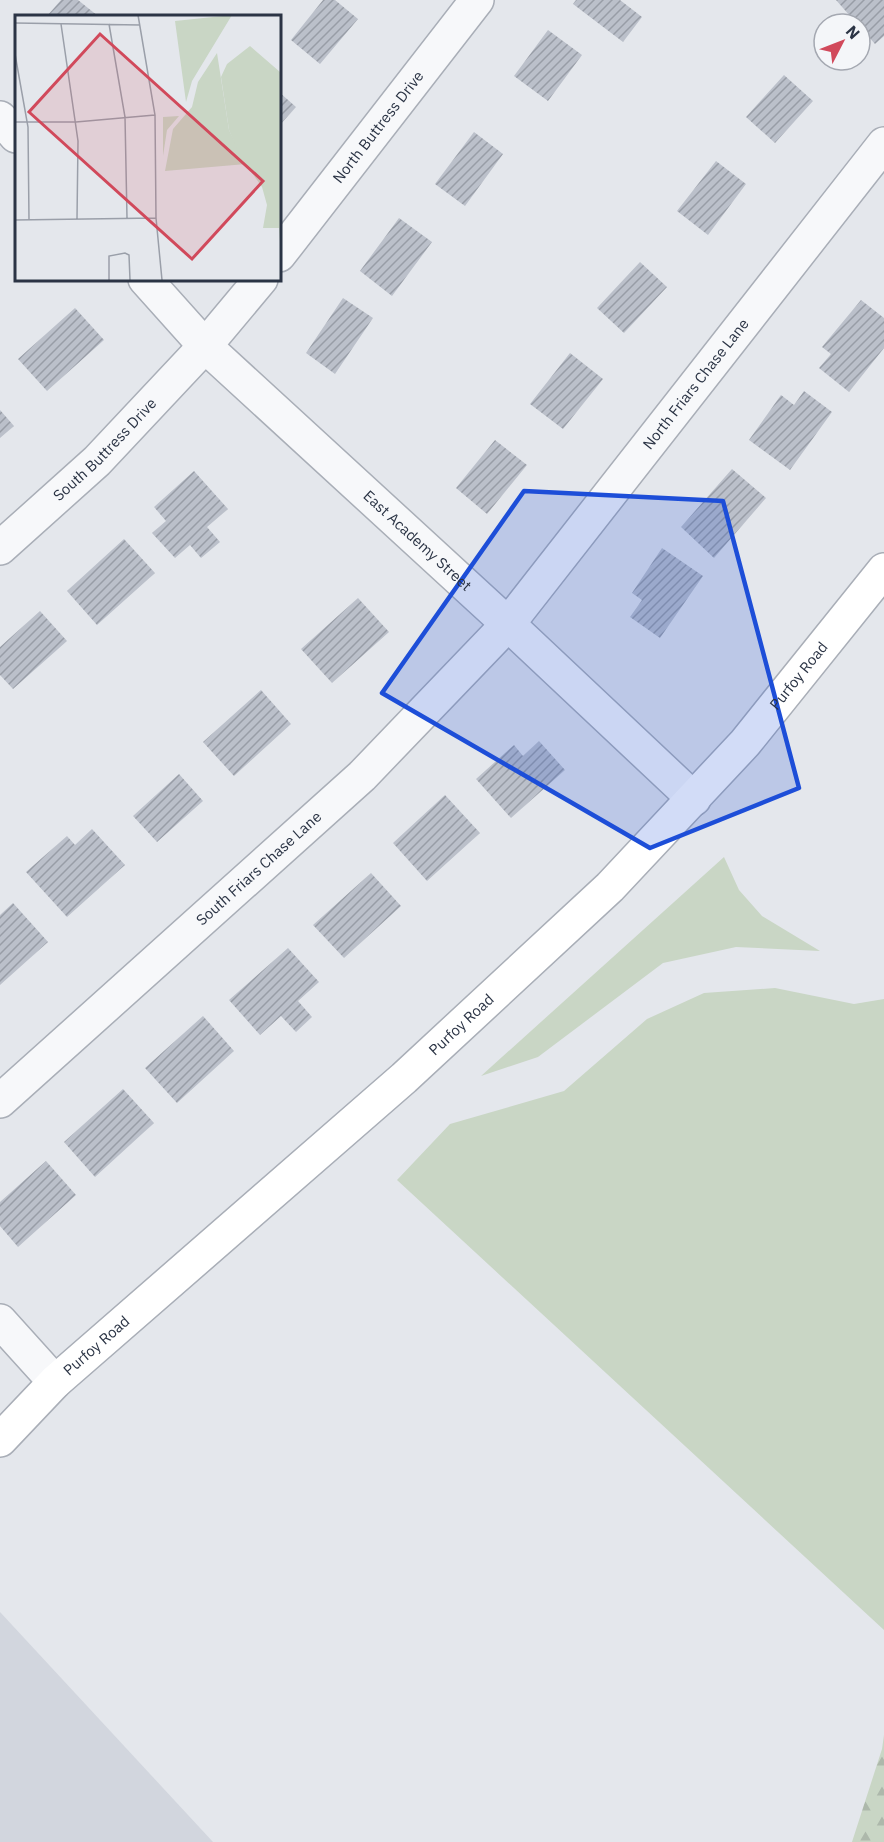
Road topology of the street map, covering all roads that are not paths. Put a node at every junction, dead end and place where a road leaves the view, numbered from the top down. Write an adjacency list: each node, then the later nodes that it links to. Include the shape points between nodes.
1 (477, 0): 5 (street, North Buttress Drive)
2 (0, 118): 3 (street)
3 (15, 135)
4 (884, 144): 11 (street, North Friars Chase Lane)
5 (280, 254)
6 (146, 280): 8 (street, East Academy Street)
7 (260, 280): 8 (street)
8 (205, 346): 9 (street, South Buttress Drive, via 97,461); 11 (street, East Academy Street)
9 (0, 548)
10 (884, 570): 12 (street, Purfoy Road, via 745,743)
11 (508, 624): 12 (street, East Academy Street); 13 (street, South Friars Chase Lane, via 362,776)
12 (694, 800): 15 (street, Purfoy Road, via 610,887 404,1078)
13 (0, 1101)
14 (0, 1321): 15 (street)
15 (55, 1382): 16 (street, Purfoy Road)
16 (0, 1440)

